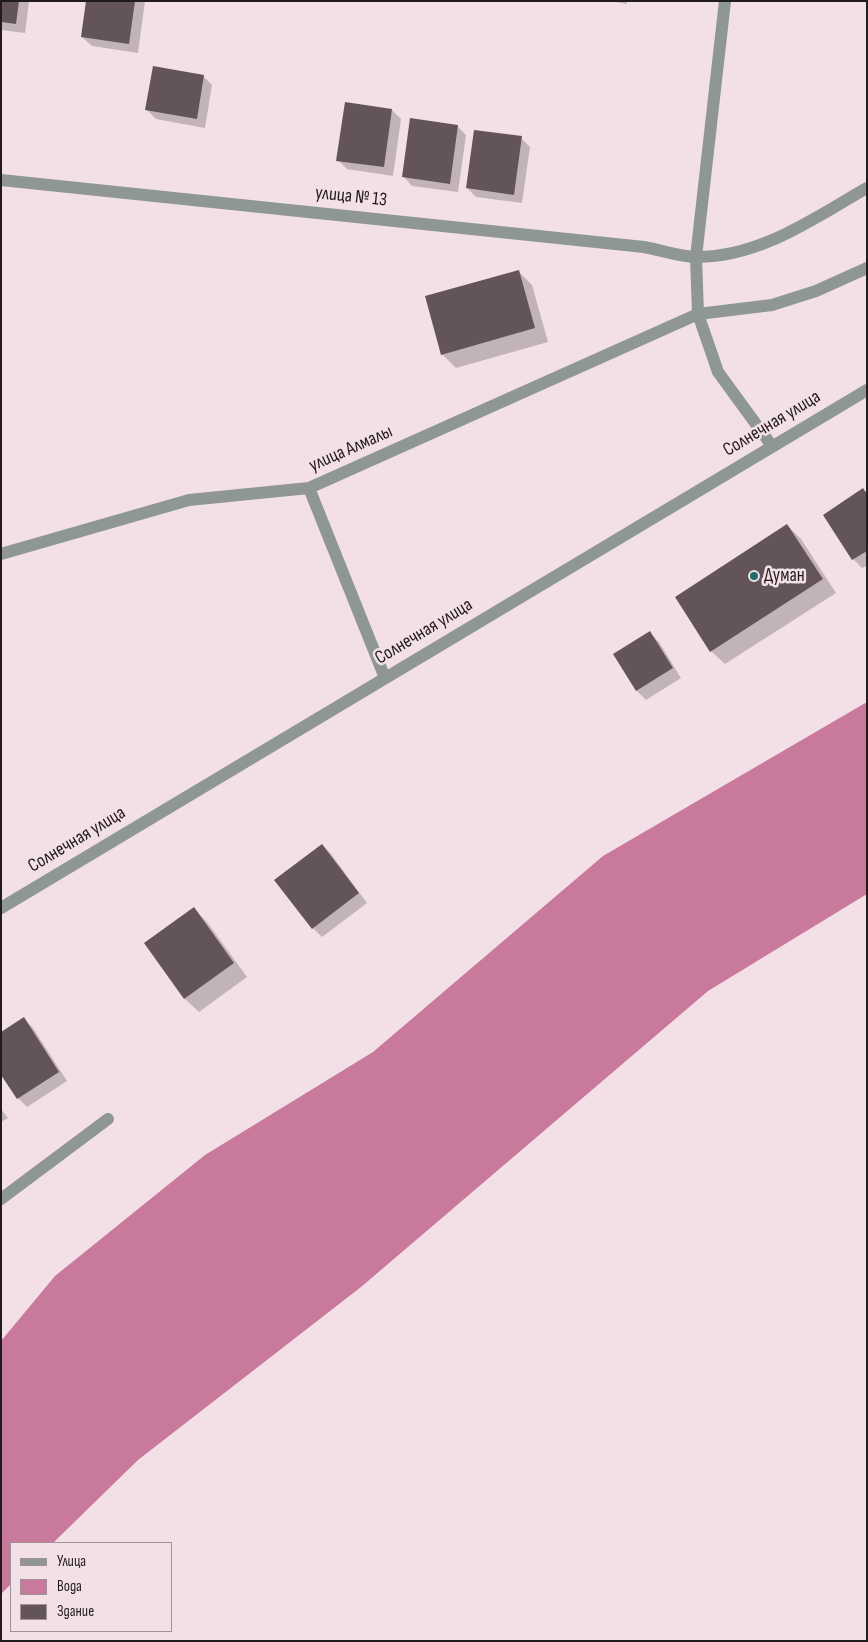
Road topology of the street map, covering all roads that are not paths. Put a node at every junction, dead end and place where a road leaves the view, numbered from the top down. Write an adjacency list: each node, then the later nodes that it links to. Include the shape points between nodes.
1 (725, 1): 4 (street)
2 (1, 180): 4 (street, улица № 13, via 644,247)
3 (867, 188): 4 (street, улица № 13, via 767,244 736,254)
4 (696, 257): 6 (street)
5 (867, 268): 6 (street, улица Алмалы, via 816,291 772,305)
6 (698, 314): 8 (street, via 718,372); 9 (street, улица Алмалы)
7 (867, 390): 8 (street, Солнечная улица)
8 (772, 446): 11 (street, Солнечная улица)
9 (309, 488): 10 (street, улица Алмалы, via 190,500); 11 (street)
10 (1, 554)
11 (385, 678): 12 (street, Солнечная улица)
12 (1, 908)
13 (108, 1118): 14 (street)
14 (1, 1199)

